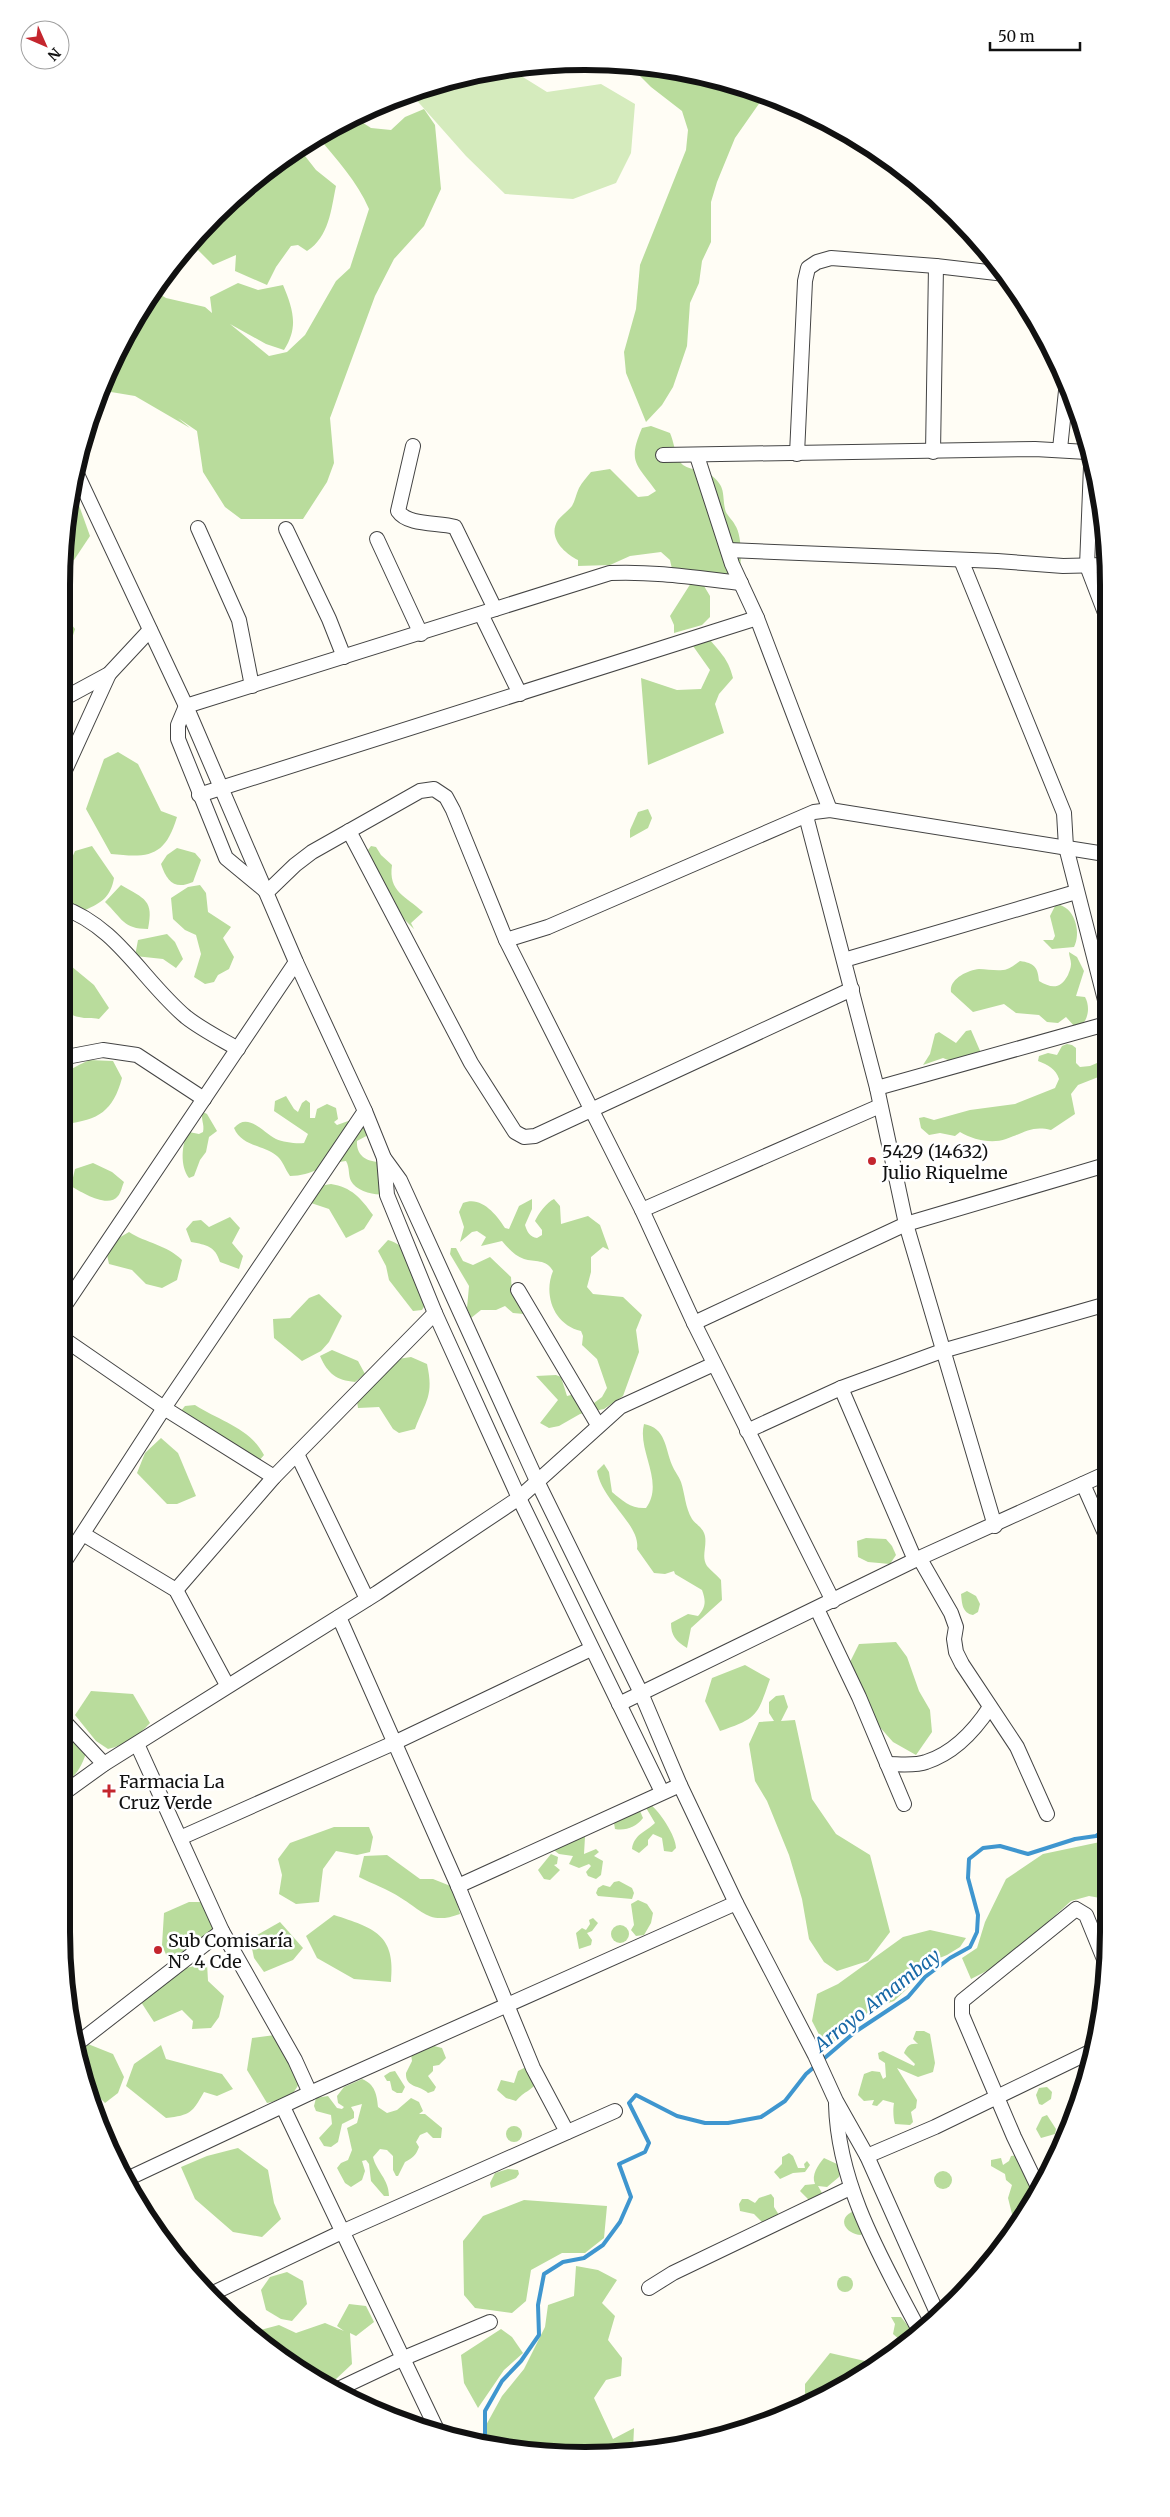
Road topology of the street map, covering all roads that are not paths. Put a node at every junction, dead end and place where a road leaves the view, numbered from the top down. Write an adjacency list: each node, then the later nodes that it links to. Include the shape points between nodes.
1 (936, 266): 2 (street); 7 (street); 8 (street, via 831,258 808,268)
2 (995, 273)
3 (1065, 399): 5 (street)
4 (413, 446): 22 (street, via 398,511 408,520 455,528)
5 (1060, 449): 6 (street); 7 (street)
6 (1082, 451)
7 (934, 452): 8 (street)
8 (797, 454): 10 (street)
9 (664, 456): 10 (street)
10 (697, 456): 16 (street)
11 (81, 482): 25 (street)
12 (1090, 486): 19 (street)
13 (198, 528): 29 (street, via 239,620)
14 (286, 529): 27 (street, via 330,619)
15 (377, 539): 26 (street)
16 (728, 550): 17 (street); 20 (street)
17 (961, 560): 19 (street); 39 (street, via 1064,813)
18 (1099, 565): 19 (street)
19 (1087, 566): 21 (street)
20 (741, 583): 22 (street, via 678,574 610,573); 24 (street)
21 (1100, 602)
22 (495, 609): 23 (street)
23 (481, 614): 26 (street); 30 (street)
24 (757, 618): 30 (street); 36 (street)
25 (150, 630): 28 (street); 32 (street)
26 (421, 634): 27 (street)
27 (344, 658): 29 (street)
28 (109, 674): 31 (street); 33 (street)
29 (252, 686): 32 (street)
30 (520, 694): 34 (street)
31 (70, 695)
32 (186, 706): 34 (street); 35 (street, via 178,725 178,739)
33 (70, 759)
34 (220, 787): 35 (street); 41 (street)
35 (198, 795): 41 (street, via 226,858)
36 (830, 810): 37 (street); 39 (street)
37 (806, 816): 44 (street, via 548,927); 45 (street)
38 (349, 832): 41 (street, via 306,856); 44 (street, via 420,791 434,789 446,797); 55 (street, via 471,1064 515,1132 524,1137 534,1136)
39 (1066, 848): 40 (street); 42 (street)
40 (1100, 853)
41 (267, 892): 46 (street)
42 (1076, 892): 45 (street); 47 (street)
43 (70, 910): 50 (street, via 112,936 186,1017)
44 (506, 940): 55 (street)
45 (844, 960): 48 (street)
46 (296, 962): 50 (street); 56 (street)
47 (1100, 982)
48 (852, 989): 52 (street); 55 (street)
49 (1100, 1026): 52 (street)
50 (238, 1049): 53 (street)
51 (70, 1056): 53 (street, via 103,1050 138,1055)
52 (878, 1088): 54 (street)
53 (204, 1099): 62 (street)
54 (880, 1106): 59 (street); 60 (street)
55 (590, 1110): 59 (street)
56 (365, 1111): 57 (street); 70 (street)
57 (384, 1158): 64 (street, via 386,1195); 76 (street, via 400,1180)
58 (1100, 1167): 60 (street)
59 (642, 1210): 65 (street)
60 (906, 1224): 65 (street); 67 (street)
61 (518, 1290): 71 (street)
62 (70, 1299)
63 (1100, 1306): 67 (street)
64 (434, 1313): 73 (street); 78 (street)
65 (694, 1323): 68 (street)
66 (70, 1343): 70 (street)
67 (942, 1352): 69 (street); 80 (street)
68 (714, 1364): 71 (street, via 634,1399); 72 (street)
69 (841, 1388): 72 (street); 83 (street)
70 (164, 1408): 75 (street); 81 (street)
71 (598, 1425): 76 (street)
72 (747, 1431): 86 (street)
73 (297, 1454): 75 (street); 85 (street)
74 (1100, 1476): 77 (street)
75 (274, 1477): 84 (street)
76 (537, 1481): 78 (street); 91 (street)
77 (1083, 1484): 79 (street); 80 (street)
78 (519, 1498): 85 (street); 89 (street)
79 (1100, 1521)
80 (995, 1526): 83 (street)
81 (83, 1534): 82 (street); 84 (street)
82 (70, 1554)
83 (918, 1559): 86 (street); 93 (street, via 951,1613 956,1627 956,1652)
84 (176, 1590): 90 (street)
85 (366, 1600): 88 (street)
86 (833, 1601): 87 (street)
87 (817, 1609): 91 (street); 98 (street)
88 (339, 1617): 90 (street); 95 (street)
89 (591, 1650): 92 (street); 95 (street)
90 (228, 1685): 96 (street)
91 (641, 1693): 92 (street); 99 (street)
92 (619, 1704): 101 (street)
93 (990, 1707): 98 (street, via 978,1726 958,1744 926,1763); 103 (street, via 1017,1747)
94 (70, 1728): 97 (street)
95 (396, 1742): 104 (street); 105 (street)
96 (137, 1744): 97 (street); 104 (street)
97 (104, 1764): 100 (street)
98 (887, 1764): 102 (street)
99 (680, 1785): 101 (street); 106 (street)
100 (70, 1789)
101 (662, 1792): 105 (street)
102 (904, 1804)
103 (1047, 1814)
104 (180, 1838): 107 (street)
105 (458, 1886): 109 (street)
106 (736, 1903): 109 (street); 114 (street)
107 (222, 1931): 110 (street); 112 (street, via 295,2060)
108 (1100, 1948): 113 (street, via 1086,1915 1076,1909 962,2001 962,2016)
109 (508, 2006): 112 (street); 117 (street, via 533,2068)
110 (82, 2040)
111 (1085, 2055): 113 (street)
112 (310, 2093): 115 (street)
113 (996, 2097): 118 (street); 120 (street)
114 (836, 2101): 118 (street); 121 (street, via 840,2146)
115 (282, 2107): 119 (street); 122 (street)
116 (615, 2111): 117 (street)
117 (567, 2132): 122 (street)
118 (867, 2156): 125 (street)
119 (132, 2177)
120 (1036, 2182)
121 (850, 2188): 123 (street, via 673,2273); 127 (street)
122 (344, 2231): 124 (street); 128 (street)
123 (649, 2288)
124 (217, 2291)
125 (935, 2309)
126 (490, 2322): 128 (street)
127 (917, 2326)
128 (404, 2358): 129 (street); 130 (street)
129 (343, 2387)
130 (434, 2424)

